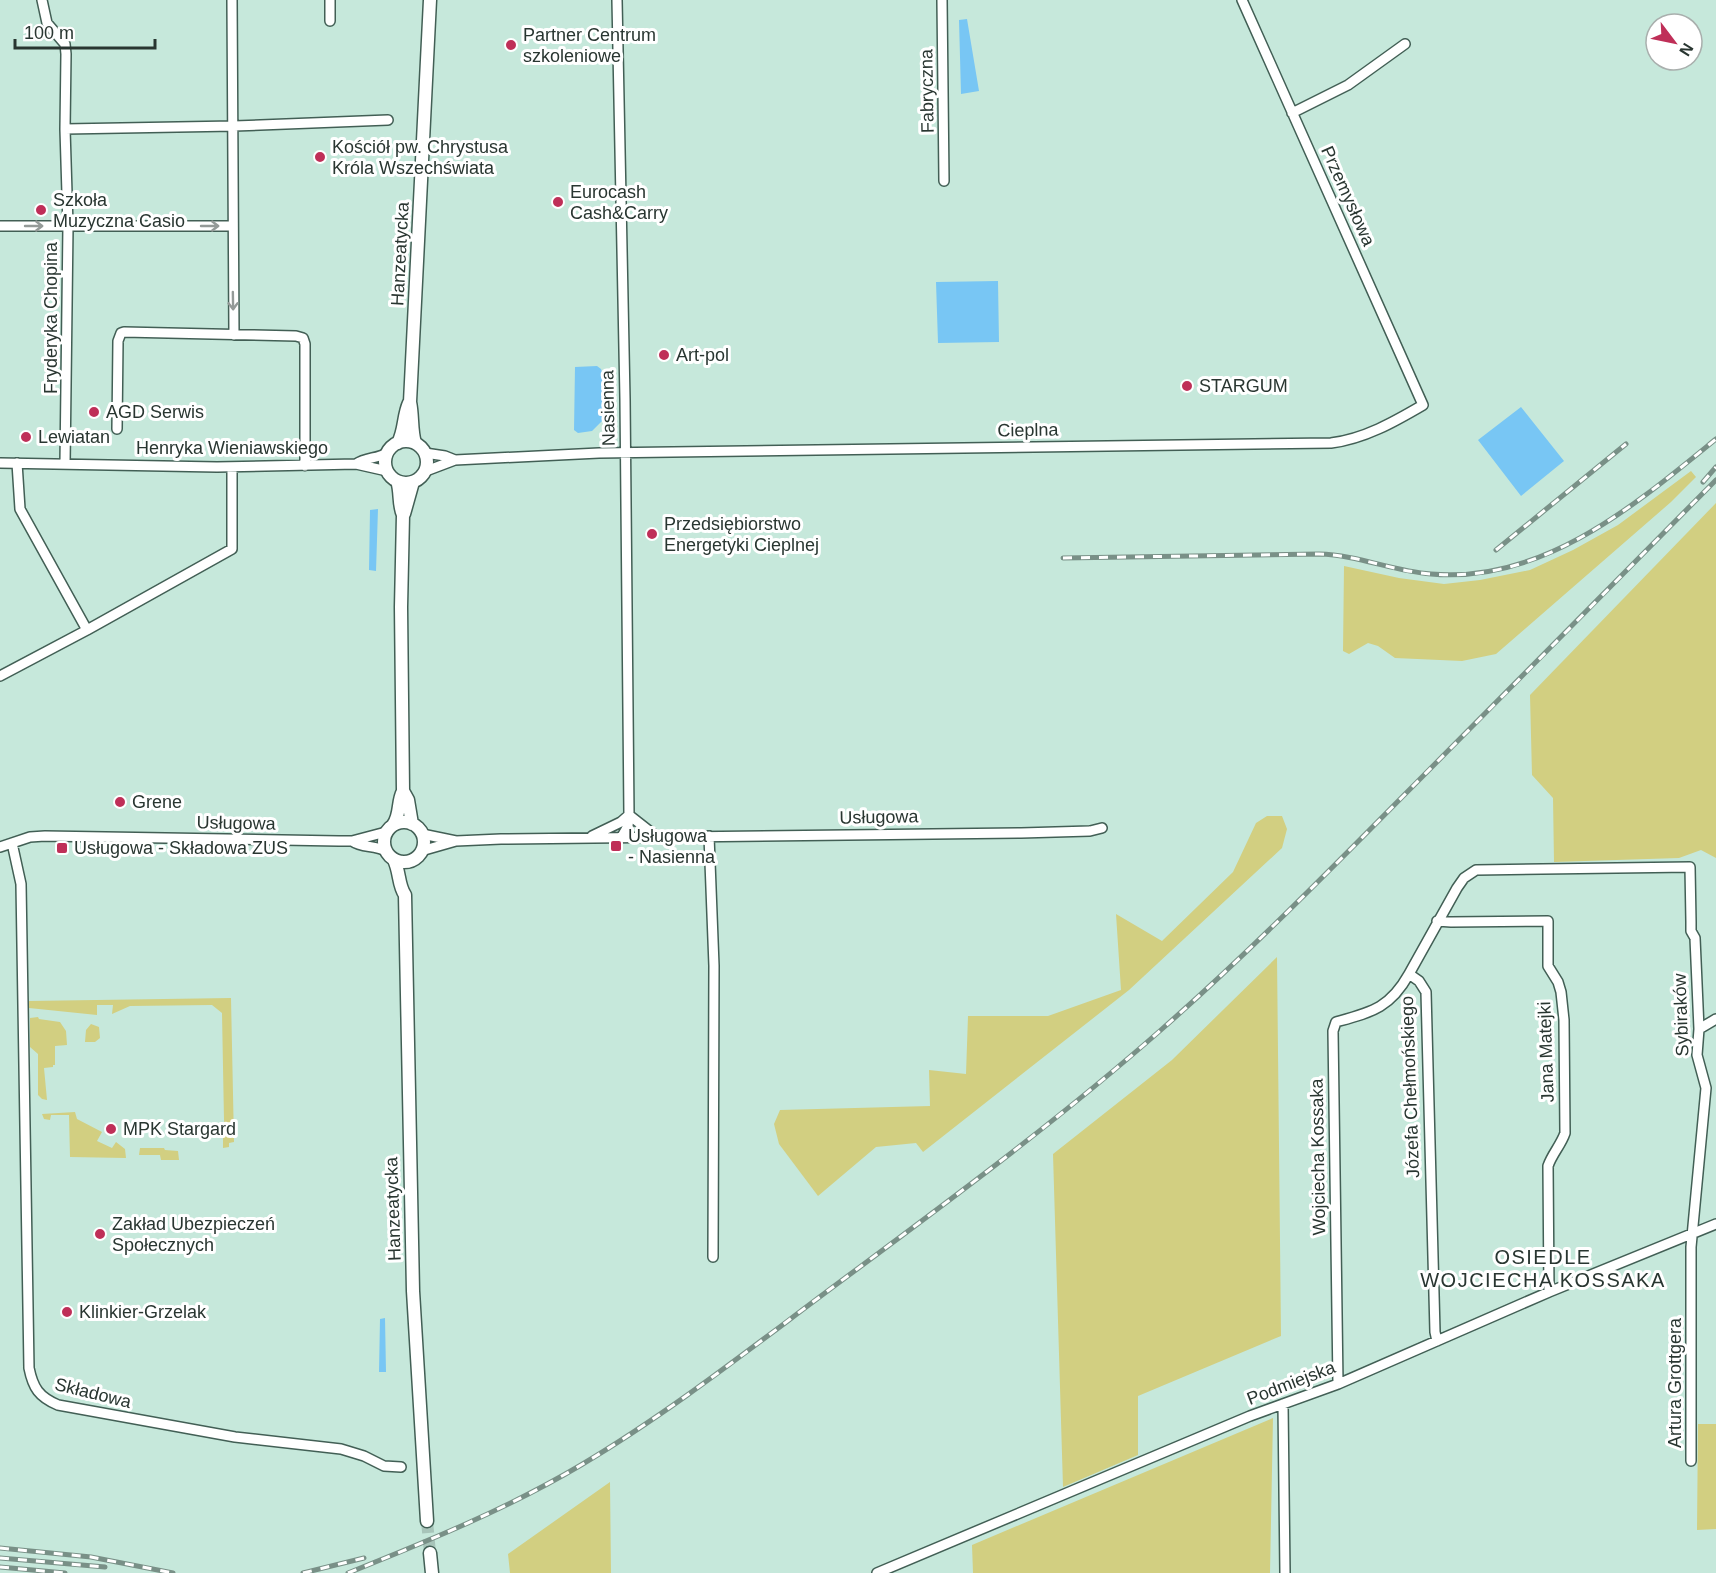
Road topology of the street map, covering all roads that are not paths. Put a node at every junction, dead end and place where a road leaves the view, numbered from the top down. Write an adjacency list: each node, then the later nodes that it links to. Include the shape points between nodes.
1 (42, 0): 13 (street, Fryderyka Chopina, via 47,23 65,44)
2 (232, 0): 12 (street)
3 (330, 0): 8 (street)
4 (430, 0): 19 (street, Hanzeatycka)
5 (617, 0): 24 (street, Nasienna)
6 (942, 0): 14 (street, Fabryczna)
7 (1242, 0): 10 (street, Przemysłowa)
8 (330, 21)
9 (1405, 44): 10 (street, via 1348,85)
10 (1292, 112): 20 (street, Przemysłowa)
11 (387, 120): 12 (street)
12 (234, 126): 13 (street); 17 (street)
13 (65, 129): 16 (street, Fryderyka Chopina)
14 (944, 181)
15 (0, 226): 16 (street, one-way to 16)
16 (68, 226): 17 (street, one-way to 17); 30 (street, Fryderyka Chopina)
17 (233, 226): 18 (street, one-way to 18)
18 (234, 335): 21 (street, via 121,333); 32 (street, via 303,338)
19 (410, 402): 22 (street, Hanzeatycka); 23 (street, Hanzeatycka)
20 (1423, 405): 24 (street, Cieplna, via 1355,438 1330,443)
21 (117, 429)
22 (398, 443): 23 (street); 25 (street)
23 (416, 443): 26 (street)
24 (625, 452): 27 (street); 42 (street, Nasienna)
25 (387, 453): 31 (street, Henryka Wieniawskiego); 34 (street)
26 (425, 453): 27 (street); 35 (street)
27 (455, 460): 35 (street)
28 (0, 463): 29 (street, Henryka Wieniawskiego)
29 (17, 463): 30 (street, Henryka Wieniawskiego); 39 (street, via 20,509)
30 (65, 464): 33 (street, Henryka Wieniawskiego)
31 (356, 464): 32 (street, Henryka Wieniawskiego); 34 (street, Henryka Wieniawskiego)
32 (305, 466): 33 (street, Henryka Wieniawskiego)
33 (232, 467): 39 (street, via 232,549)
34 (387, 471): 36 (street)
35 (426, 471): 37 (street)
36 (397, 481): 37 (street); 38 (street)
37 (414, 482): 38 (street)
38 (404, 514): 41 (street)
39 (87, 630): 40 (street)
40 (0, 676)
41 (404, 790): 43 (street); 45 (street, via 398,816)
42 (629, 815): 48 (street); 49 (street, Usługowa); 50 (street)
43 (412, 824): 45 (street, via 402,822); 46 (street)
44 (1102, 828): 47 (street, Usługowa)
45 (390, 829): 51 (street, Usługowa); 56 (street, via 384,838)
46 (422, 834): 52 (street, Usługowa); 55 (street, via 423,846)
47 (709, 836): 48 (street, Usługowa); 65 (street, via 714,966)
48 (657, 837): 50 (street, Usługowa)
49 (588, 838): 50 (street, Usługowa); 52 (street, Usługowa)
50 (621, 838)
51 (351, 841): 53 (street, Usługowa, via 45,836); 56 (street, Usługowa, via 377,847)
52 (456, 841): 55 (street, Usługowa)
53 (12, 843): 54 (street, Usługowa); 71 (street, Składowa, via 21,884 29,1368 36,1391 58,1405 235,1437 341,1449 384,1466)
54 (0, 847)
55 (418, 855): 56 (street, via 405,862); 58 (street, Hanzeatycka)
56 (390, 856): 58 (street, Hanzeatycka, via 399,870)
57 (1690, 867): 59 (street, Józefa Chełmońskiego, via 1476,870 1464,878); 62 (street, Sybiraków)
58 (405, 895): 72 (street, Hanzeatycka, via 412,1268)
59 (1437, 921): 60 (street, Józefa Chełmońskiego); 66 (street, Jana Matejki, via 1548,921 1548,966 1561,992 1565,1133 1548,1166)
60 (1409, 974): 67 (street, Józefa Chełmońskiego, via 1426,992); 68 (street, Wojciecha Kossaka, via 1392,999 1379,1008 1335,1022 1333,1031)
61 (1716, 1019): 62 (street)
62 (1699, 1029): 64 (street, Sybiraków, via 1696,1055 1706,1089)
63 (1716, 1224): 64 (street, Podmiejska)
64 (1692, 1234): 66 (street, Podmiejska); 70 (street, Artura Grottgera)
65 (713, 1257)
66 (1550, 1292): 67 (street, Podmiejska)
67 (1437, 1341): 68 (street, Podmiejska)
68 (1338, 1384): 69 (street, Podmiejska)
69 (1283, 1404): 75 (street, Podmiejska); 76 (street)
70 (1691, 1461)
71 (401, 1467)
72 (427, 1521)
73 (430, 1553): 74 (street)
74 (432, 1573)
75 (877, 1573)
76 (1285, 1573)

